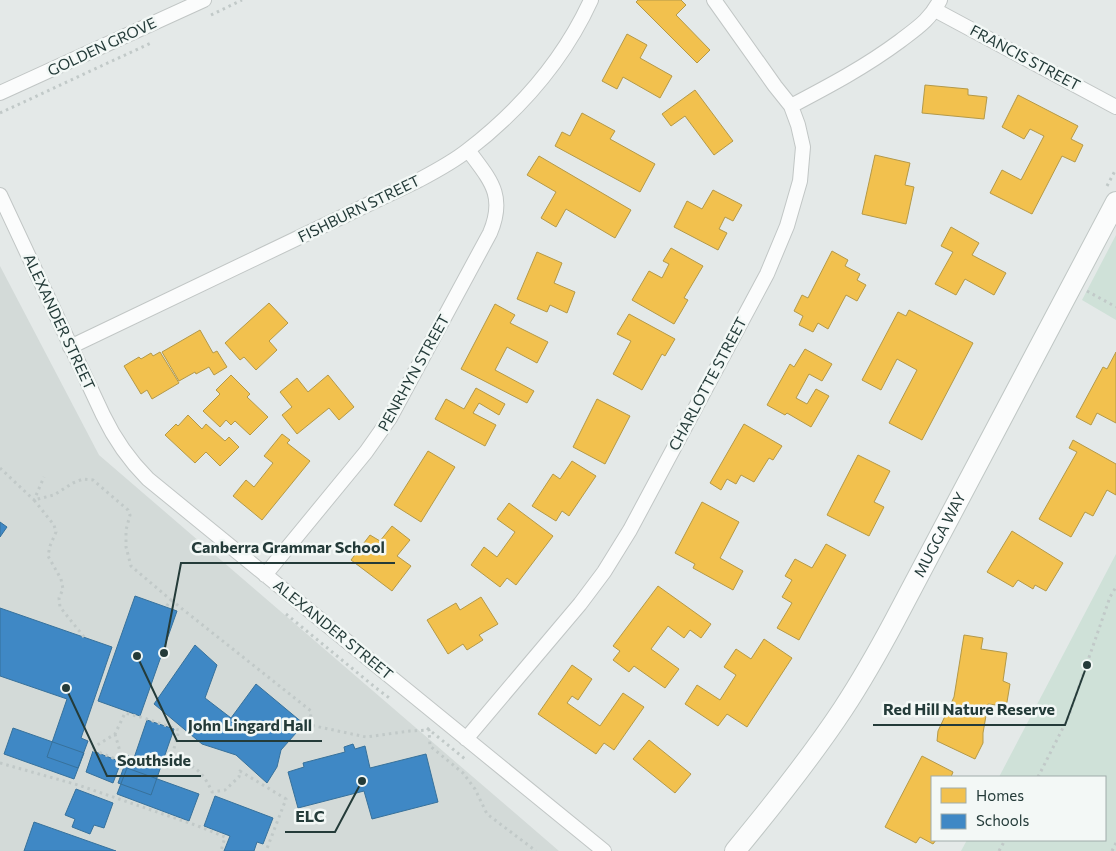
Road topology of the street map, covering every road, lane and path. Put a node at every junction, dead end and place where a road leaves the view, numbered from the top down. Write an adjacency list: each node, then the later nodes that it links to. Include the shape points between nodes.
1 (204, 0): 8 (street, GOLDEN GROVE)
2 (242, 0): 6 (path)
3 (591, 0): 12 (street, FISHBURN STREET, via 576,32 546,75 506,118)
4 (714, 0): 9 (street, CHARLOTTE STREET)
5 (937, 5): 9 (street, via 920,26 886,52 849,76); 10 (street, FRANCIS STREET)
6 (204, 18)
7 (160, 39): 11 (path)
8 (0, 94)
9 (791, 106): 27 (street, CHARLOTTE STREET, via 804,147 800,181 787,226 767,274 630,530 604,572)
10 (1116, 107)
11 (0, 113)
12 (468, 150): 17 (street, FISHBURN STREET, via 419,180); 21 (street, PENRHYN STREET, via 490,180 496,196 495,222 490,234 387,423)
13 (0, 195): 17 (street, ALEXANDER STREET)
14 (1116, 202): 15 (main road, MUGGA WAY)
15 (1073, 284): 16 (path); 35 (main road, MUGGA WAY, via 870,665 806,762)
16 (1116, 307)
17 (70, 347): 21 (street, ALEXANDER STREET, via 114,438 136,467)
18 (0, 468): 20 (path)
19 (44, 477): 20 (path)
20 (34, 500): 23 (path, via 54,495 83,479 93,480 128,510 126,547 131,566); 25 (path, via 56,532 48,556 61,580 60,607)
21 (265, 575): 27 (street, ALEXANDER STREET)
22 (1116, 587): 29 (path, via 1068,718)
23 (171, 600): 24 (path); 33 (path, via 311,711 310,725 366,737 429,730 430,746 463,773 487,814)
24 (166, 607)
25 (84, 637)
26 (115, 734): 26 (path, via 121,752 123,762 91,749); 32 (path, via 125,713 165,724 179,730 172,756 194,767 206,779 212,792 225,790 239,777 240,771 286,799)
27 (466, 739): 34 (street, ALEXANDER STREET)
28 (0, 763): 31 (path, via 78,785 198,826 225,837)
29 (1039, 776)
30 (1116, 843): 36 (path)
31 (221, 851)
32 (266, 851)
33 (536, 851)
34 (604, 851)
35 (735, 851)
36 (1112, 851)

